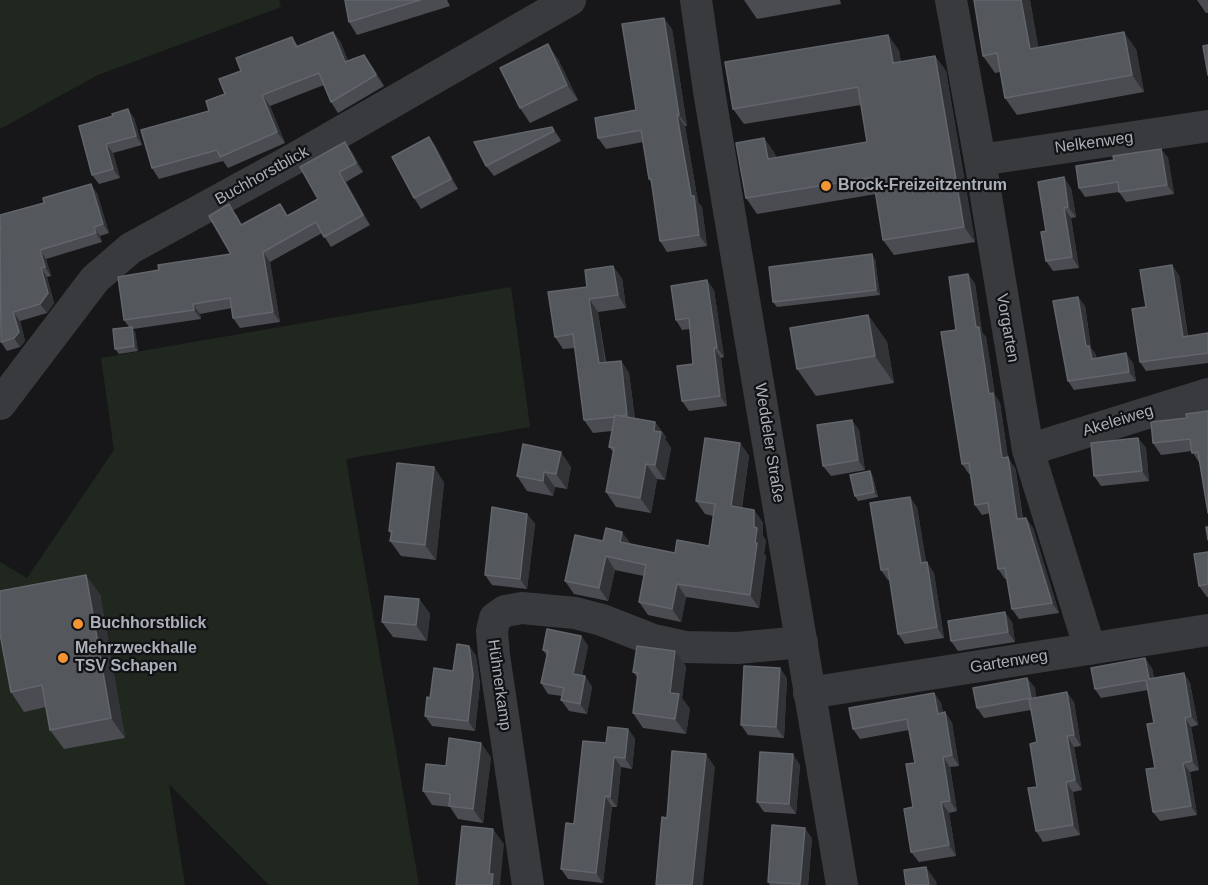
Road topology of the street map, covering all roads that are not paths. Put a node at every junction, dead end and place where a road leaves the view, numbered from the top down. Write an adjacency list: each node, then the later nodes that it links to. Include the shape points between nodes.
1 (570, 0): 7 (street, Buchhorstblick, via 131,248 95,279)
2 (696, 0): 10 (street, Weddeler Straße)
3 (951, 0): 5 (street, Vorgarten)
4 (1208, 126): 5 (street, Nelkenweg)
5 (980, 160): 8 (street, Vorgarten)
6 (1208, 394): 8 (street, Akeleiweg)
7 (0, 404)
8 (1028, 450): 11 (street, Vorgarten)
9 (1208, 630): 11 (street, Gartenweg)
10 (802, 642): 12 (street, Weddeler Straße); 13 (street, Hühnerkamp, via 737,648 685,646 653,640 575,613 522,608 505,611 495,618 494,655)
11 (1090, 649): 12 (street, Gartenweg)
12 (809, 693): 14 (street, Weddeler Straße)
13 (528, 885)
14 (842, 885)

